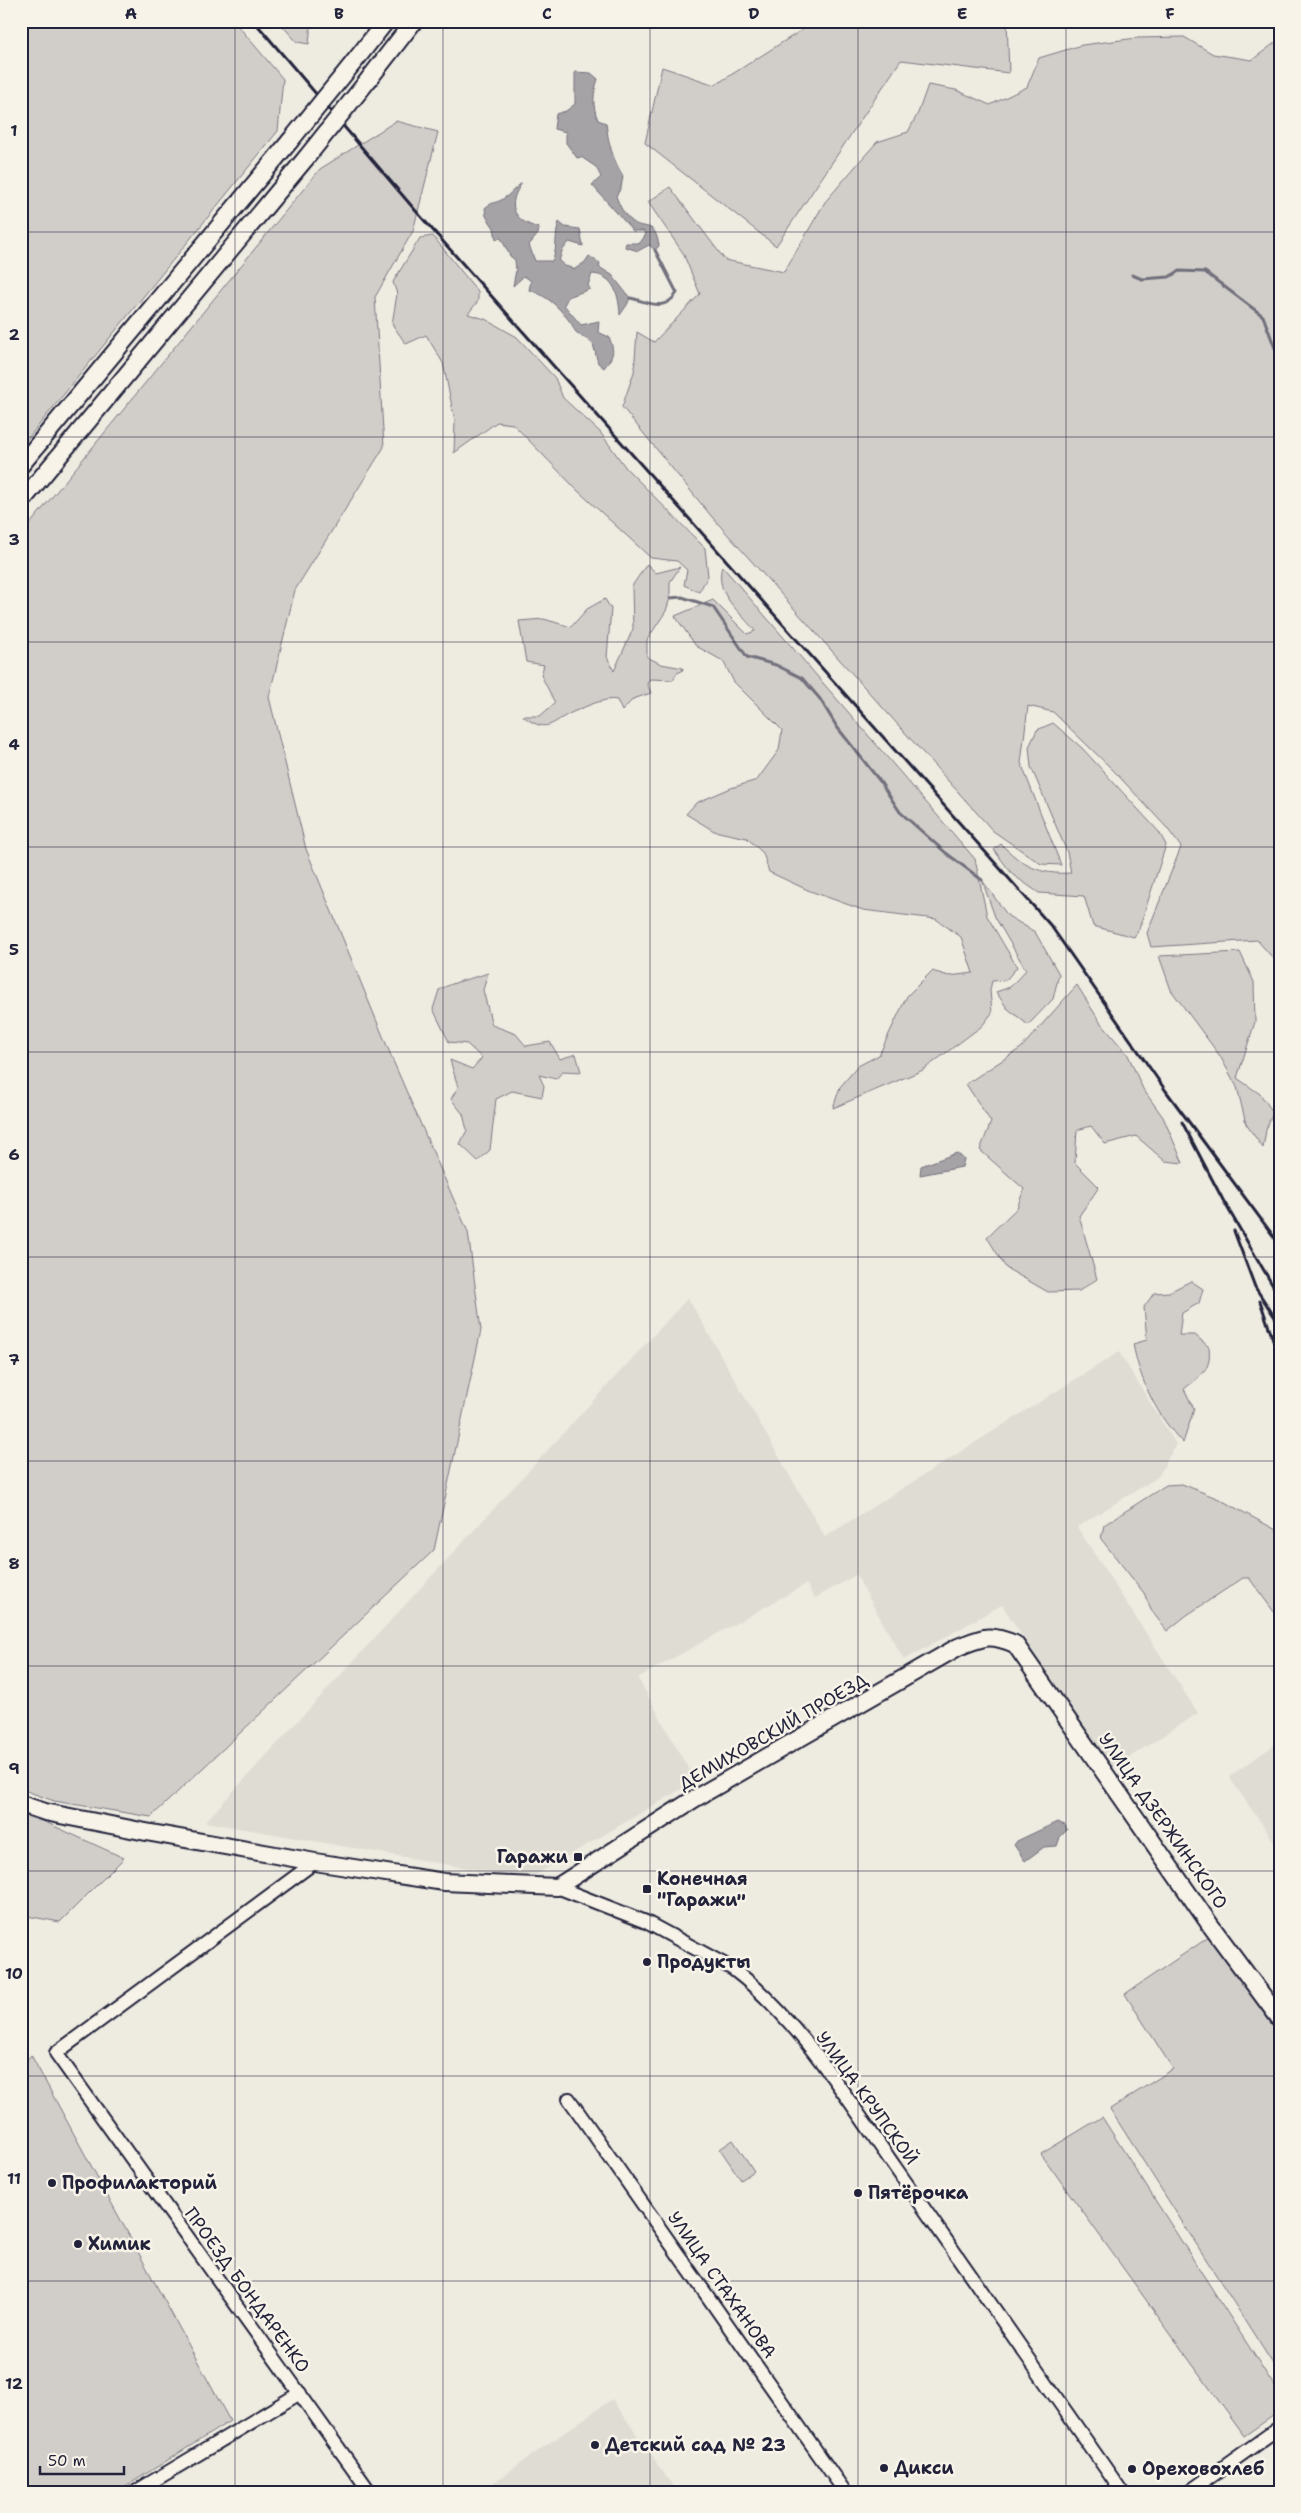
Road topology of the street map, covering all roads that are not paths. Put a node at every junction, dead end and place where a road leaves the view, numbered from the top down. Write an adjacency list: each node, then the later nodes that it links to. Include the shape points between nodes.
1 (386, 21): 3 (main road, bridge)
2 (414, 21): 4 (main road, bridge, via 306,158)
3 (21, 465)
4 (21, 502)
5 (1015, 1644): 8 (main road, ДЕМИХОВСКИЙ ПРОЕЗД, via 995,1636 958,1647 694,1799); 9 (main road, УЛИЦА ДЗЕРЖИНСКОГО)
6 (21, 1804): 7 (main road, via 45,1812)
7 (315, 1862): 8 (main road, via 444,1882); 11 (street, ПРОЕЗД БОНДАРЕНКО, via 56,2052)
8 (557, 1887): 16 (street, УЛИЦА КРУПСКОЙ, via 646,1922 733,1969 798,2032)
9 (1280, 2020)
10 (569, 2098): 15 (street, УЛИЦА СТАХАНОВА)
11 (300, 2393): 13 (street); 14 (street, ПРОЕЗД БОНДАРЕНКО)
12 (1280, 2427): 17 (street)
13 (135, 2492)
14 (370, 2492)
15 (845, 2492)
16 (1122, 2492)
17 (1189, 2492)

